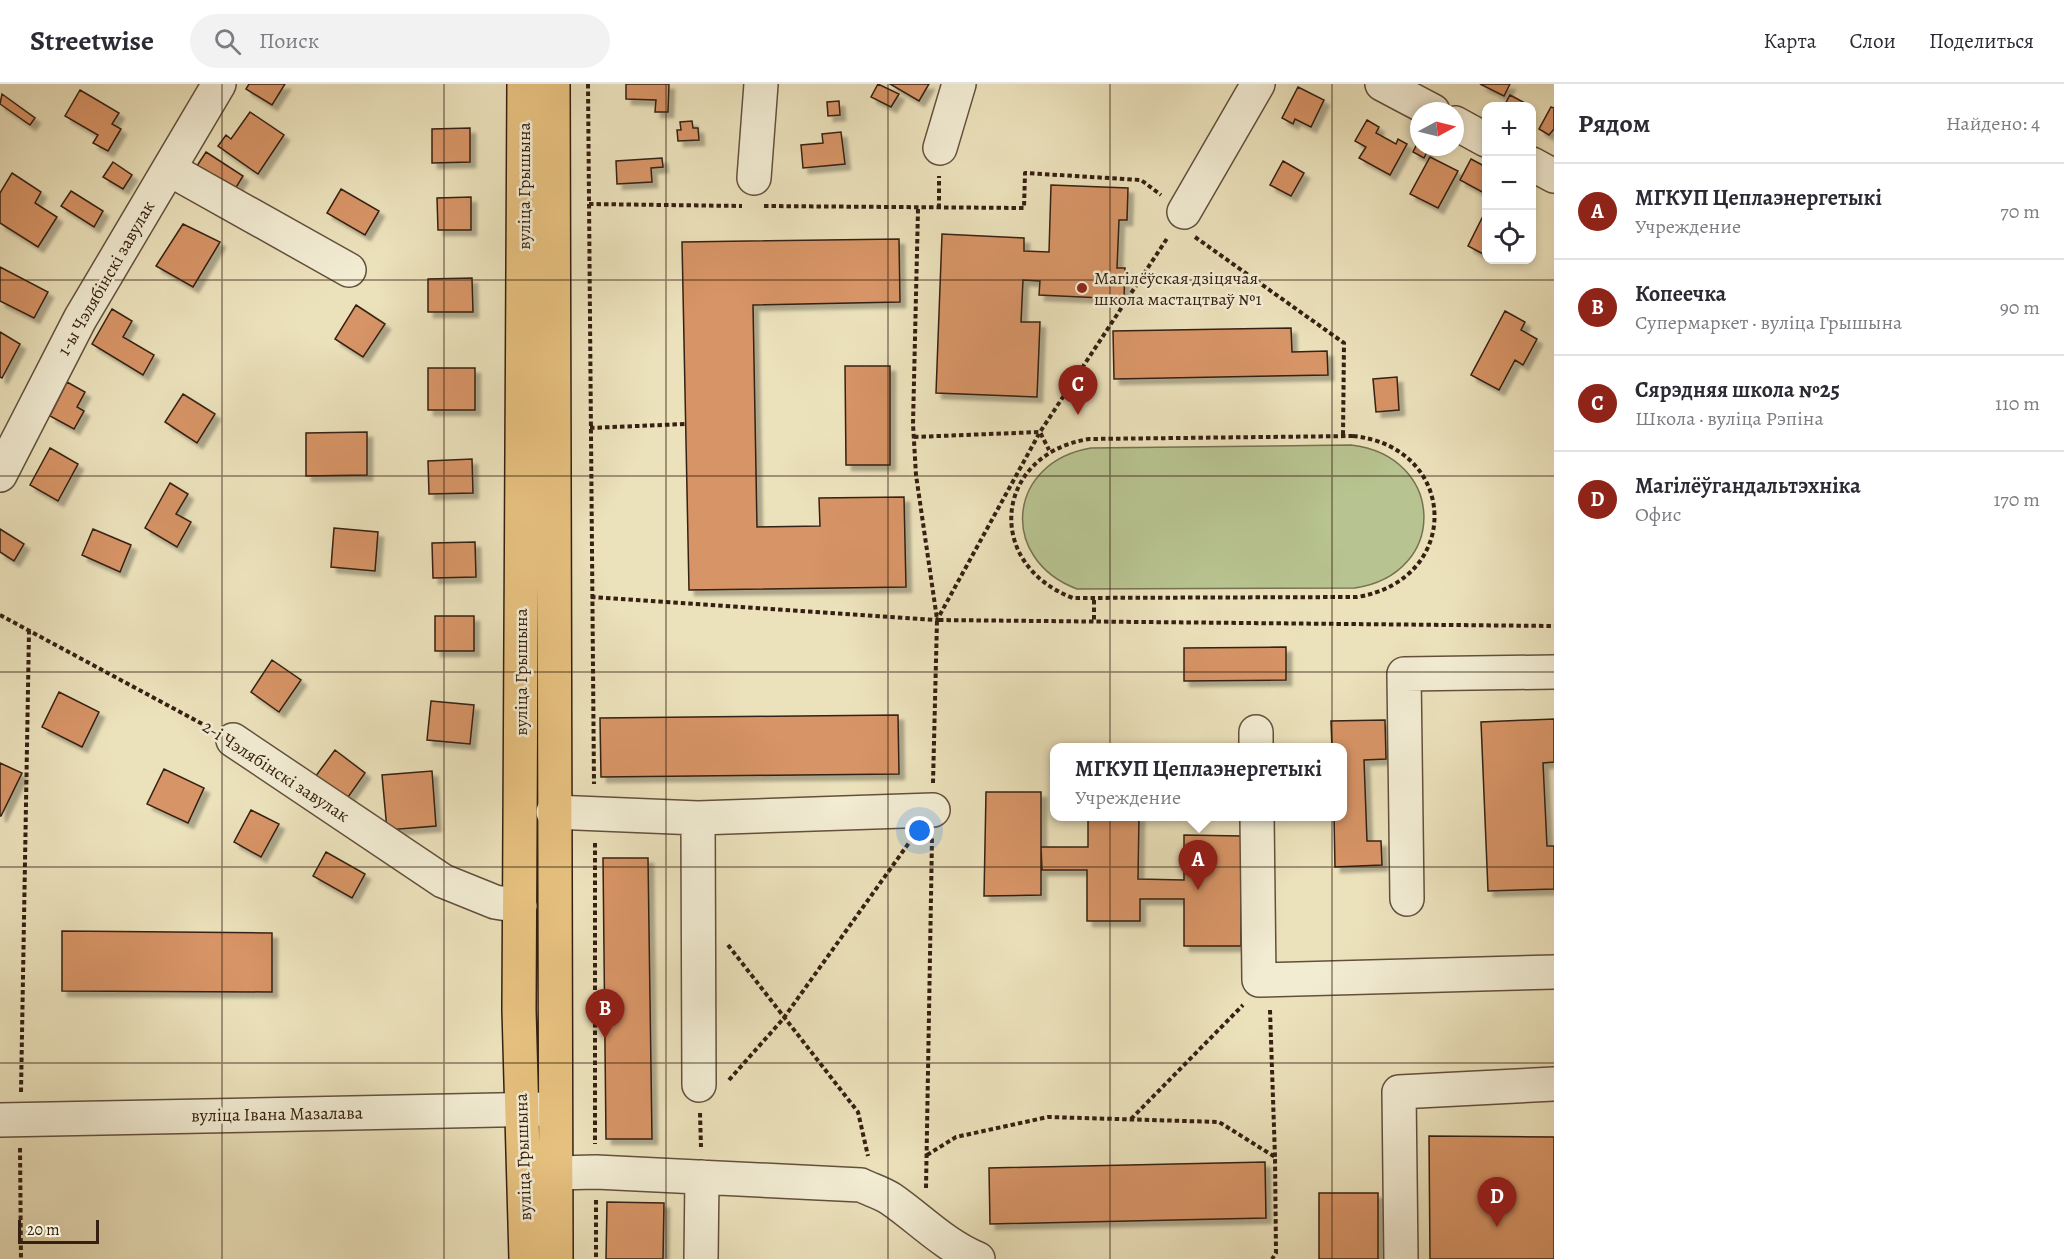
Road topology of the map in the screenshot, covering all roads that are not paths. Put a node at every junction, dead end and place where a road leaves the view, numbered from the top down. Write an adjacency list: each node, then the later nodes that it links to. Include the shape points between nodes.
1 (219, 84): 13 (street, 1-ы Чэлябінскі завулак)
2 (524, 84): 26 (main road, вуліца Грышына)
3 (554, 84): 22 (main road, вуліца Грышына)
4 (761, 84): 15 (street)
5 (959, 84): 11 (street)
6 (1258, 84): 16 (street)
7 (1382, 84): 8 (street)
8 (1415, 102)
9 (1464, 128): 10 (street)
10 (1482, 138)
11 (940, 148)
12 (1536, 166): 14 (street)
13 (169, 170): 17 (street); 18 (street, 1-ы Чэлябінскі завулак, via 80,319)
14 (1554, 176)
15 (754, 178)
16 (1180, 218)
17 (349, 270)
18 (0, 475)
19 (1554, 672): 25 (street, via 1404,674)
20 (233, 740): 26 (street, 2-і Чэлябінскі завулак, via 443,881 495,902)
21 (933, 810): 23 (street)
22 (553, 812): 23 (street); 30 (main road, вуліца Грышына)
23 (699, 818): 29 (street)
24 (1257, 821): 27 (street, via 1259,980)
25 (1407, 899)
26 (520, 906): 31 (main road, вуліца Грышына)
27 (1554, 972)
28 (1554, 1084): 39 (street, via 1399,1092)
29 (708, 1097)
30 (554, 1109): 31 (street, вуліца Iвана Мазалава); 33 (main road, вуліца Грышына)
31 (522, 1111): 32 (street, вуліца Iвана Мазалава); 35 (main road, вуліца Грышына)
32 (10, 1119)
33 (555, 1173): 34 (street); 36 (main road, вуліца Грышына)
34 (702, 1177): 37 (street); 38 (street, via 861,1185 890,1198 925,1227)
35 (526, 1259)
36 (556, 1259)
37 (701, 1259)
38 (978, 1259)
39 (1401, 1259)

